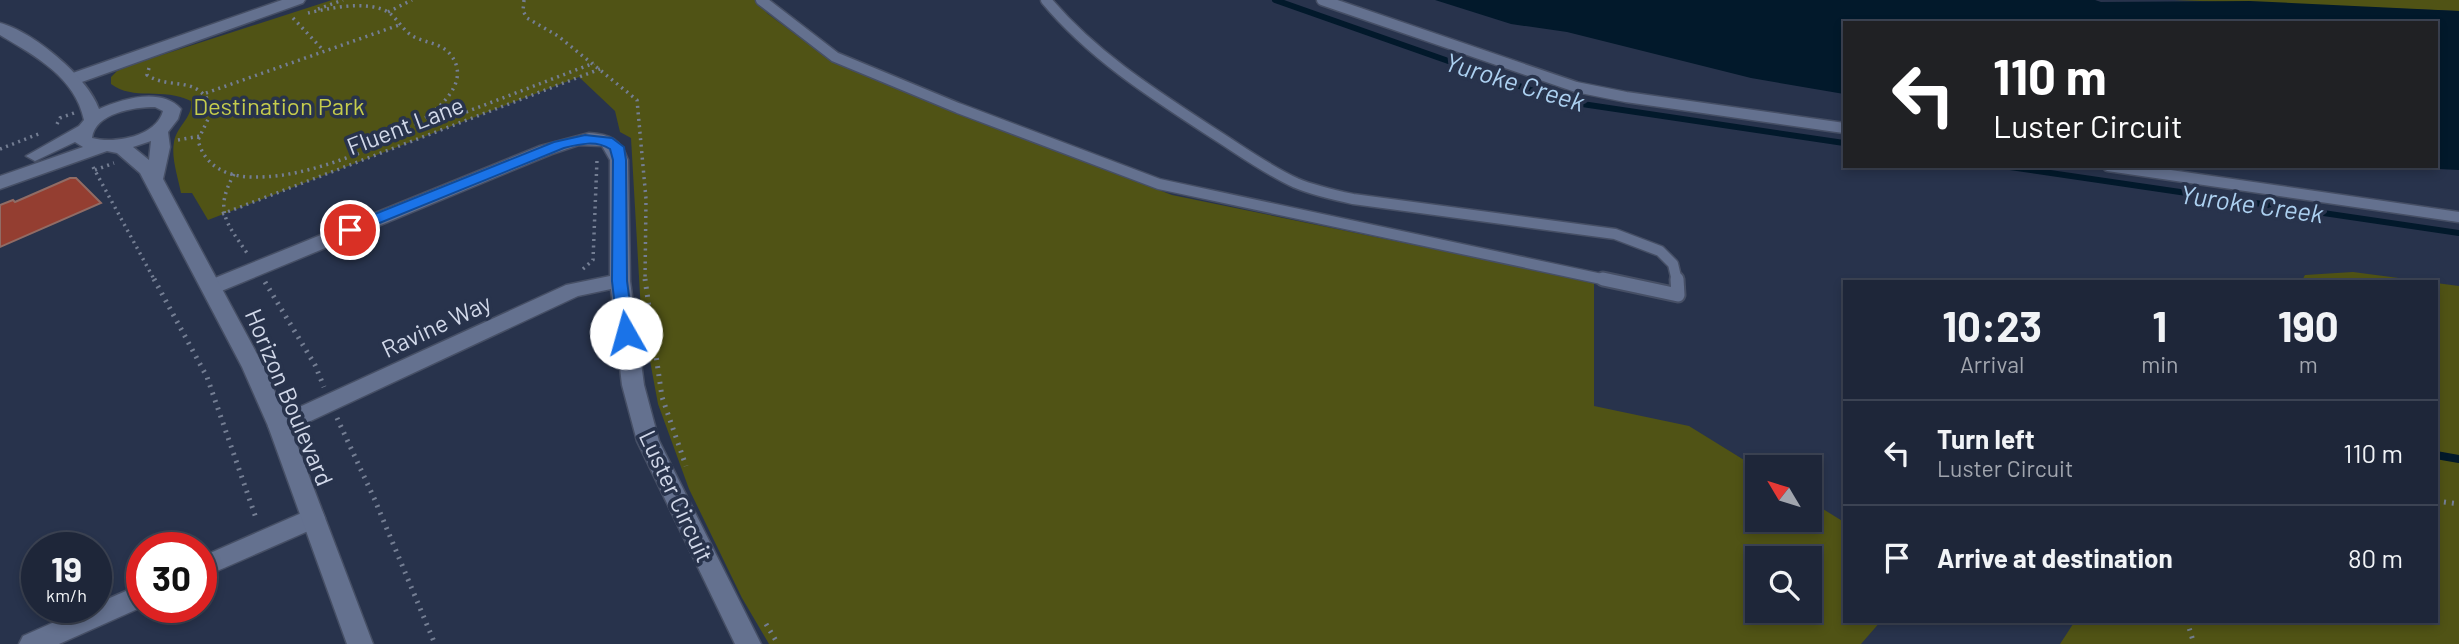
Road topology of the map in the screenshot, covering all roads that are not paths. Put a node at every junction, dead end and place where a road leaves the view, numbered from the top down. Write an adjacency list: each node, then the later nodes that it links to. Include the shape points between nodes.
1 (297, 0): 6 (street)
2 (761, 0): 3 (lane, via 835,57 1159,184 1678,295 1676,269 1663,254 1615,234 1353,199 1294,182 1131,80 1080,38)
3 (1046, 0)
4 (1322, 0): 9 (lane, via 1576,87)
5 (0, 27): 6 (street)
6 (75, 82): 7 (street); 8 (street, via 92,112)
7 (132, 104): 8 (street, via 106,112); 10 (street, via 158,102 172,109)
8 (88, 126): 11 (street, Horizon Boulevard, via 82,135 85,141); 12 (street, via 47,151)
9 (1843, 128)
10 (165, 136): 11 (street, via 139,139); 14 (street)
11 (114, 150): 14 (street, Horizon Boulevard, via 136,158); 15 (street, via 56,161)
12 (0, 168)
13 (2122, 168): 16 (lane)
14 (154, 178): 18 (street, Horizon Boulevard)
15 (0, 183)
16 (2459, 217)
17 (620, 281): 18 (street, Luster Circuit, via 620,160 617,147 596,138 546,150); 19 (street, Ravine Way, via 573,290); 25 (street, Luster Circuit, via 633,385 648,441)
18 (212, 287): 19 (street, Horizon Boulevard)
19 (279, 426): 20 (street, Horizon Boulevard)
20 (313, 518): 21 (street); 24 (street, Horizon Boulevard)
21 (217, 561)
22 (126, 602): 23 (street)
23 (32, 644)
24 (360, 644)
25 (748, 644)

